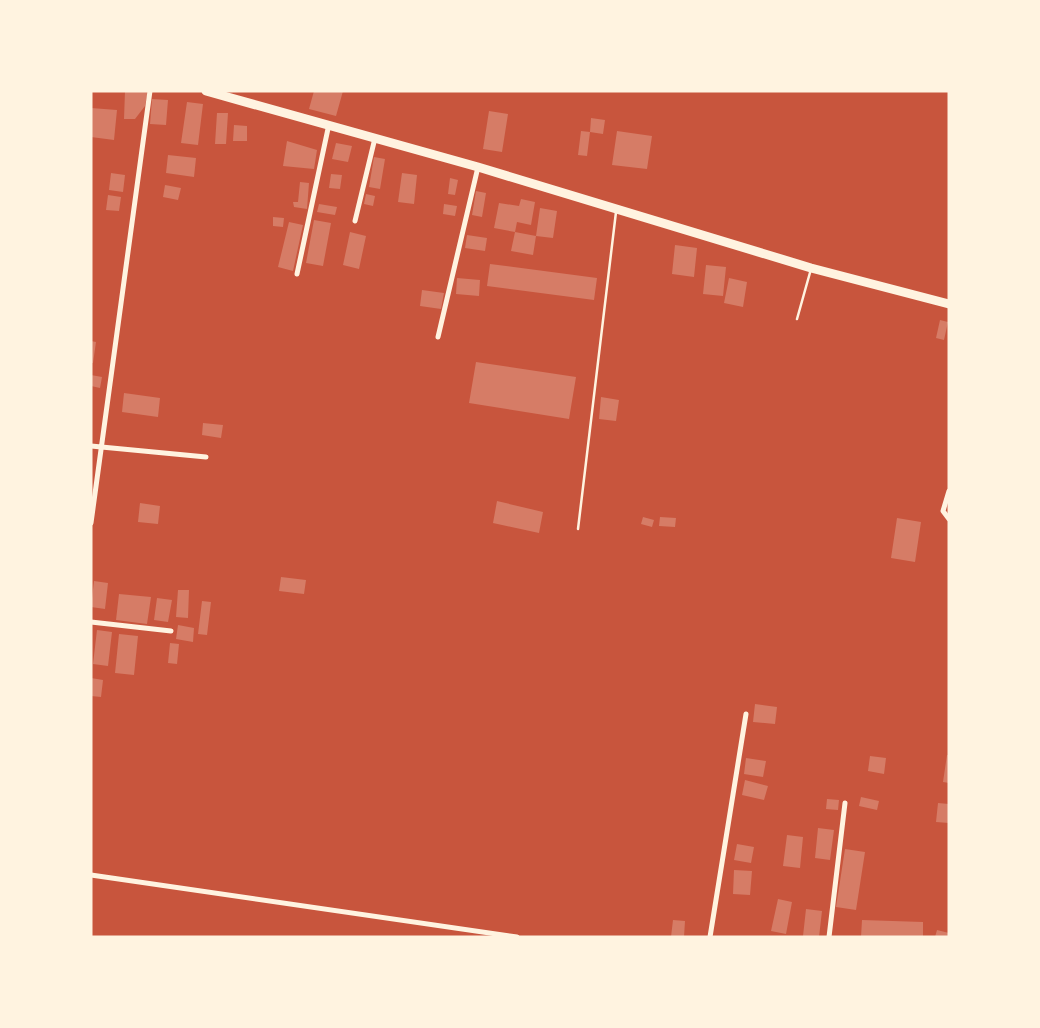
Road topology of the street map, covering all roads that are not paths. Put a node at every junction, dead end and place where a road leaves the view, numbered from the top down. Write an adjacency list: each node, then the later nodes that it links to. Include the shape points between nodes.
1 (150, 91): 14 (street)
2 (206, 91): 3 (main road)
3 (329, 124): 4 (main road); 9 (street)
4 (375, 137): 5 (main road); 7 (street)
5 (478, 167): 6 (main road); 12 (street)
6 (616, 208): 8 (main road); 19 (lane)
7 (355, 221)
8 (811, 268): 10 (main road); 11 (lane)
9 (297, 274)
10 (949, 304)
11 (797, 319)
12 (438, 337)
13 (91, 446): 14 (street)
14 (102, 447): 15 (street); 18 (street)
15 (206, 458)
16 (949, 491): 17 (street, via 943,510)
17 (949, 519)
18 (91, 523)
19 (578, 529)
20 (91, 622): 21 (street)
21 (171, 631)
22 (746, 714): 26 (street)
23 (845, 803): 27 (street)
24 (91, 875): 25 (street)
25 (516, 937)
26 (710, 937)
27 (829, 937)

